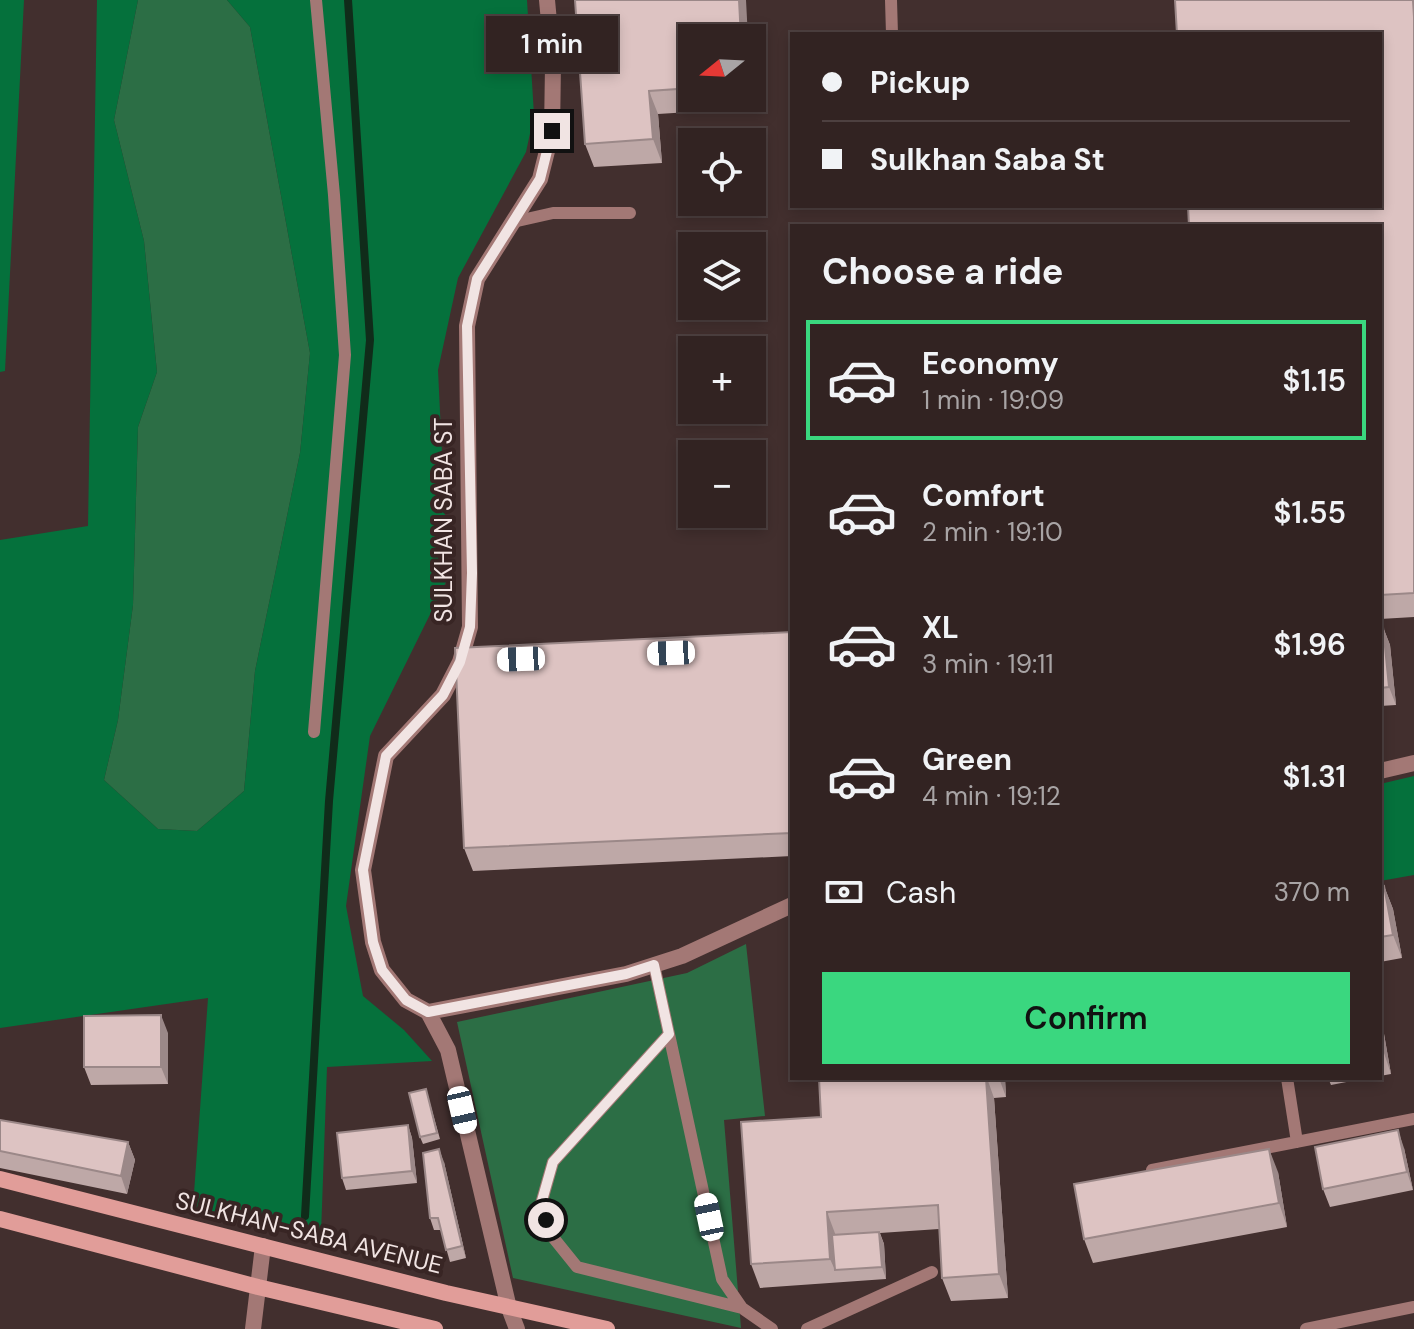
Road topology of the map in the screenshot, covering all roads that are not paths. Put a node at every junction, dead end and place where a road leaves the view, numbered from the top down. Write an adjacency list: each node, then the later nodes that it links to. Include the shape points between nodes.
1 (316, 0): 7 (lane, via 345,355)
2 (547, 0): 6 (street, SULKHAN SABA ST, via 552,131 540,179)
3 (891, 0): 4 (lane)
4 (892, 32)
5 (630, 213): 6 (lane, via 553,213)
6 (513, 222): 12 (street, SULKHAN SABA ST, via 477,279 467,326 472,573 468,661 386,756 363,870 382,970 406,1000)
7 (314, 732)
8 (1414, 763): 9 (street)
9 (1382, 771)
10 (790, 906): 11 (street)
11 (654, 965): 12 (street); 13 (lane)
12 (428, 1012): 24 (street, SULKHAN SABA ST, via 448,1050)
13 (669, 1034): 25 (lane, via 722,1279); 25 (lane, via 553,1162 541,1204 552,1236 577,1267)
14 (1287, 1080): 16 (lane)
15 (1414, 1119): 16 (lane)
16 (1297, 1142): 17 (lane)
17 (1144, 1172)
18 (0, 1179): 20 (main road, SULKHAN-SABA AVENUE)
19 (0, 1219): 22 (main road)
20 (263, 1246): 22 (street); 24 (main road, SULKHAN-SABA AVENUE)
21 (932, 1272): 31 (lane)
22 (258, 1287): 26 (street); 27 (main road)
23 (1414, 1307): 32 (lane)
24 (509, 1308): 28 (street, SULKHAN SABA ST); 29 (main road, SULKHAN-SABA AVENUE)
25 (742, 1308): 30 (lane)
26 (253, 1329)
27 (435, 1329)
28 (517, 1329)
29 (607, 1329)
30 (772, 1329)
31 (807, 1329)
32 (1306, 1329)

